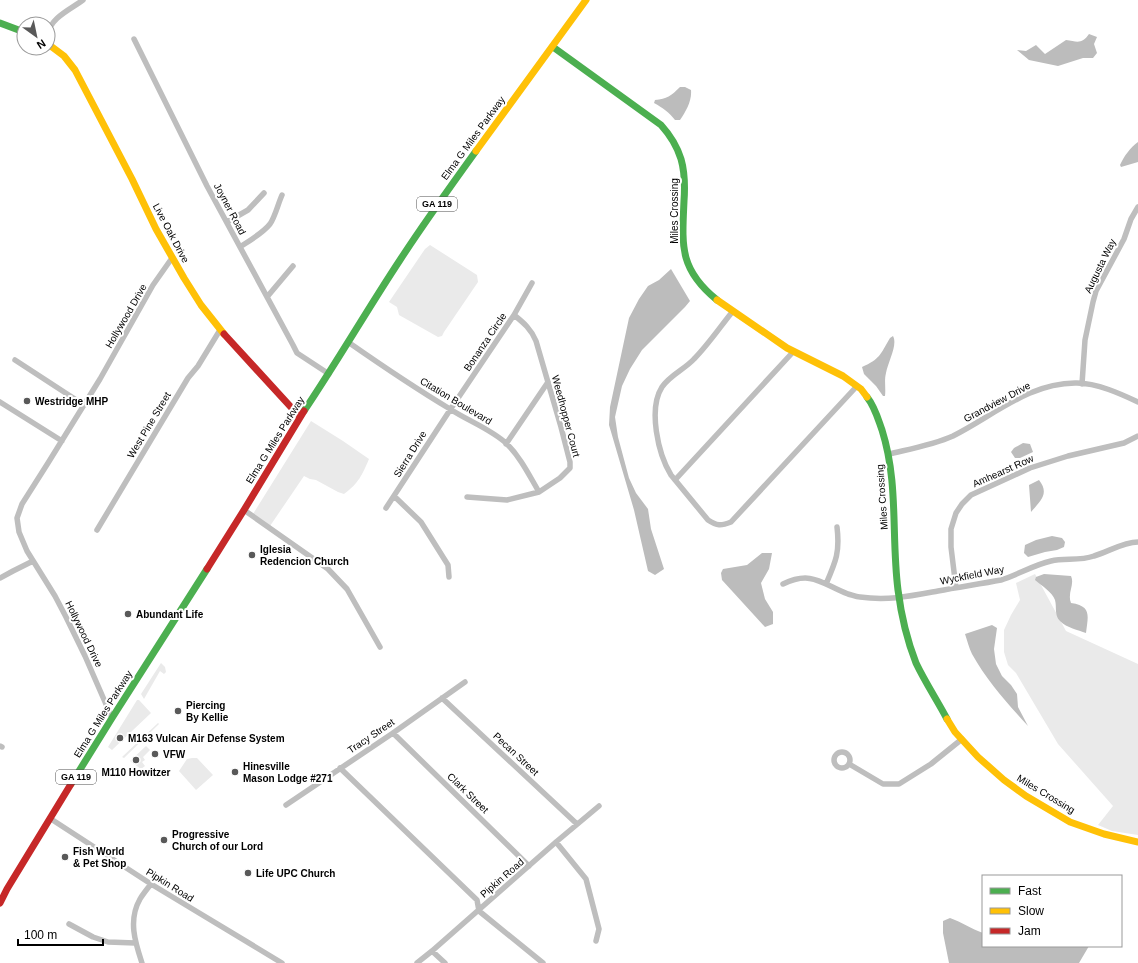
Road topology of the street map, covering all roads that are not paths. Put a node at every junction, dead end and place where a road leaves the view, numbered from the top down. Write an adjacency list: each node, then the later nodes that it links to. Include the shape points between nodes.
1 (83, 0): 3 (street)
2 (586, 0): 7 (street, Elma G Miles Parkway / GA 119)
3 (56, 19)
4 (0, 23): 5 (street)
5 (16, 29)
6 (134, 39): 12 (street, Joyner Road)
7 (553, 47): 18 (street, Miles Crossing, via 649,116 669,134 681,157 684,173 685,256 699,283); 21 (street, Elma G Miles Parkway / GA 119, via 443,196)
8 (56, 50): 14 (street, Live Oak Drive, via 75,70)
9 (264, 193): 12 (street, via 248,210)
10 (282, 195): 13 (street, via 271,224)
11 (1138, 207): 26 (street, Augusta Way, via 1096,291 1085,340)
12 (227, 222): 13 (street, Joyner Road)
13 (240, 247): 17 (street, Joyner Road)
14 (172, 258): 20 (street, Live Oak Drive); 30 (street, Hollywood Drive, via 153,285)
15 (293, 266): 17 (street)
16 (532, 283): 19 (street, Bonanza Circle)
17 (267, 297): 24 (street, Joyner Road, via 297,353)
18 (733, 311): 22 (street, Miles Crossing); 37 (street, via 692,362 662,387 657,399 655,412 659,443 668,470)
19 (514, 315): 25 (street, Weedhopper Court, via 533,334); 31 (street, Bonanza Circle)
20 (220, 330): 32 (street, Live Oak Drive); 44 (street, West Pine Street, via 188,378)
21 (348, 342): 24 (street, Elma G Miles Parkway / GA 119); 31 (street, Citation Boulevard)
22 (793, 352): 27 (street, Miles Crossing, via 844,376); 37 (street)
23 (15, 360): 30 (street)
24 (329, 374): 32 (street, Elma G Miles Parkway / GA 119)
25 (548, 382): 35 (street); 38 (street, Weedhopper Court, via 570,468)
26 (1082, 384): 29 (street, Grandview Drive, via 1107,389); 36 (street, Grandview Drive, via 1056,385 1031,393 939,442)
27 (857, 386): 36 (street, Miles Crossing, via 874,408); 37 (street, via 731,522 723,526 715,525 708,520)
28 (0, 402): 34 (street)
29 (1138, 402)
30 (84, 405): 34 (street, Hollywood Drive)
31 (450, 410): 35 (street, Citation Boulevard); 39 (street, Sierra Drive)
32 (300, 417): 42 (street, Elma G Miles Parkway / GA 119)
33 (1138, 436): 51 (street, Amhearst Row, via 1124,443 1036,466 972,495 956,512 951,529)
34 (62, 441): 46 (street, Hollywood Drive, via 22,504 17,518 19,532)
35 (506, 444): 38 (street, Citation Boulevard, via 520,460)
36 (889, 454): 52 (street, Miles Crossing, via 895,502 896,567)
37 (675, 480)
38 (539, 492): 40 (street, Weedhopper Court, via 507,500)
39 (394, 496): 41 (street, Sierra Drive); 47 (street, via 420,522 448,565)
40 (468, 496)
41 (386, 508)
42 (244, 510): 53 (street, via 328,569 347,589); 56 (street, Elma G Miles Parkway / GA 119)
43 (837, 526): 50 (street, via 838,550)
44 (97, 530)
45 (1138, 542): 51 (street, Wyckfield Way, via 1121,545 1093,557 1053,560 1011,577)
46 (33, 562): 48 (street); 56 (street, Hollywood Drive, via 66,617)
47 (449, 577)
48 (0, 578)
49 (783, 584): 50 (street, Wyckfield Way, via 793,579 805,578 817,579)
50 (826, 584): 52 (street, Wyckfield Way, via 858,597)
51 (956, 588): 52 (street, Wyckfield Way)
52 (900, 598): 58 (street, Miles Crossing, via 917,663 940,707)
53 (380, 647)
54 (465, 682): 55 (street, Tracy Street)
55 (442, 698): 57 (street, Tracy Street); 64 (street, Pecan Street)
56 (112, 718): 63 (street, Elma G Miles Parkway / GA 119)
57 (393, 733): 60 (street, Tracy Street); 67 (street, Clark Street)
58 (962, 739): 59 (street, via 931,764 899,784 883,784); 66 (street, Miles Crossing, via 989,767 1020,793 1068,821 1102,834)
59 (849, 764)
60 (340, 768): 61 (street, Tracy Street); 72 (street, via 477,900)
61 (286, 804)
62 (599, 806): 64 (street, Pipkin Road)
63 (51, 819): 68 (street, Pipkin Road); 70 (street, Elma G Miles Parkway / GA 119)
64 (577, 824): 65 (street, Pipkin Road)
65 (556, 842): 67 (street, Pipkin Road); 74 (street, via 586,879 599,929)
66 (1138, 842)
67 (530, 866): 72 (street, Pipkin Road)
68 (150, 884): 75 (street, via 139,900 135,913); 78 (street, Pipkin Road)
69 (0, 886): 70 (street)
70 (7, 890): 71 (street, Elma G Miles Parkway / GA 119)
71 (0, 903)
72 (479, 911): 76 (street, Pipkin Road); 81 (street)
73 (69, 924): 75 (street, via 108,942)
74 (596, 941)
75 (135, 943): 77 (street)
76 (432, 951): 79 (street, Pipkin Road); 80 (street)
77 (142, 963)
78 (282, 963)
79 (417, 963)
80 (445, 963)
81 (543, 963)

